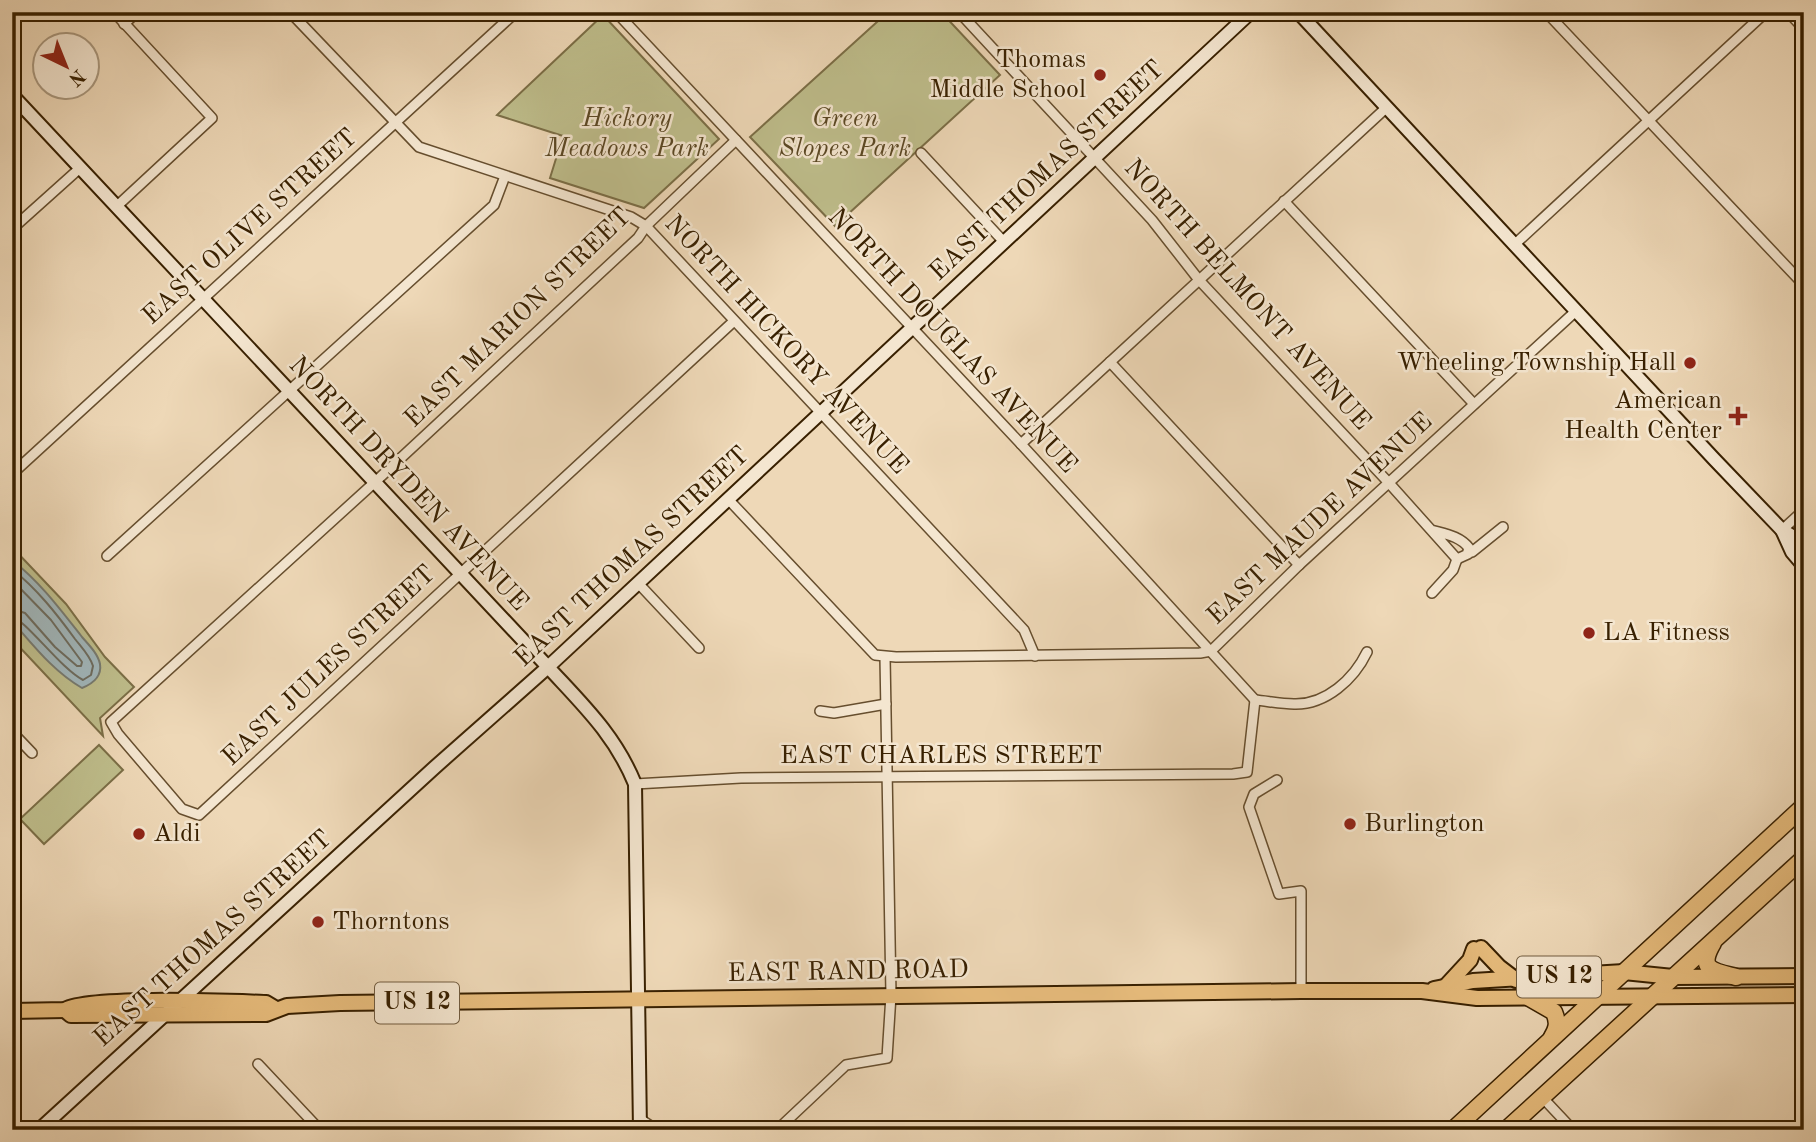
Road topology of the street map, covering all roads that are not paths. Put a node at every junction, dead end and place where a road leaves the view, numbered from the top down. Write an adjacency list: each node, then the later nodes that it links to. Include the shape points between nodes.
1 (114, 12): 12 (street)
2 (136, 12): 12 (street)
3 (290, 12): 17 (street, NORTH HICKORY AVENUE)
4 (516, 12): 17 (street, EAST OLIVE STREET)
5 (616, 12): 18 (street, NORTH DOUGLAS AVENUE)
6 (958, 12): 20 (street, NORTH BELMONT AVENUE)
7 (1251, 12): 20 (street, EAST THOMAS STREET)
8 (1298, 12): 15 (street)
9 (1546, 12): 16 (street)
10 (1766, 12): 16 (street)
11 (1788, 12): 13 (street)
12 (124, 24): 24 (street, via 212,118)
13 (1804, 29)
14 (12, 96): 21 (street, NORTH DRYDEN AVENUE)
15 (1386, 108): 23 (street); 28 (street)
16 (1648, 120): 28 (street); 30 (street)
17 (395, 124): 22 (street, NORTH HICKORY AVENUE, via 419,147); 31 (street, EAST OLIVE STREET)
18 (736, 140): 25 (street, EAST MARION STREET); 34 (street, NORTH DOUGLAS AVENUE)
19 (920, 153): 27 (street)
20 (1094, 158): 27 (street, EAST THOMAS STREET); 29 (street, NORTH BELMONT AVENUE, via 1163,232)
21 (80, 168): 24 (street, NORTH DRYDEN AVENUE); 26 (street)
22 (505, 176): 25 (street, NORTH HICKORY AVENUE); 36 (street, via 494,205)
23 (1284, 201): 29 (street); 37 (street)
24 (116, 207): 31 (street, NORTH DRYDEN AVENUE)
25 (646, 226): 33 (street, NORTH HICKORY AVENUE); 41 (street, EAST MARION STREET)
26 (12, 229)
27 (1004, 242): 34 (street, EAST THOMAS STREET)
28 (1514, 246): 32 (street)
29 (1199, 280): 35 (street); 42 (street, NORTH BELMONT AVENUE)
30 (1804, 285)
31 (203, 299): 36 (street, NORTH DRYDEN AVENUE); 40 (street, EAST OLIVE STREET)
32 (1576, 311): 37 (street, EAST MAUDE AVENUE); 47 (street)
33 (734, 321): 38 (street, NORTH HICKORY AVENUE); 54 (street, EAST JULES STREET)
34 (911, 329): 38 (street, EAST THOMAS STREET); 39 (street, NORTH DOUGLAS AVENUE)
35 (1110, 362): 39 (street); 52 (street)
36 (289, 391): 41 (street, NORTH DRYDEN AVENUE); 50 (street)
37 (1474, 404): 42 (street, EAST MAUDE AVENUE)
38 (820, 413): 43 (street, EAST THOMAS STREET); 60 (street, NORTH HICKORY AVENUE, via 1024,630)
39 (1021, 444): 58 (street, NORTH DOUGLAS AVENUE)
40 (12, 474)
41 (375, 482): 54 (street, NORTH DRYDEN AVENUE); 72 (street, EAST MARION STREET, via 111,722 182,809)
42 (1389, 483): 46 (street, NORTH BELMONT AVENUE); 52 (street, EAST MAUDE AVENUE)
43 (728, 499): 55 (street, EAST THOMAS STREET); 61 (street, via 875,655)
44 (1804, 510): 47 (street)
45 (1503, 527): 49 (street)
46 (1431, 530): 49 (street, via 1456,537 1466,543); 51 (street, NORTH BELMONT AVENUE)
47 (1782, 530): 48 (street); 53 (street)
48 (1804, 543)
49 (1468, 551): 51 (street)
50 (107, 556)
51 (1457, 559): 56 (street)
52 (1299, 565): 58 (street, EAST MAUDE AVENUE)
53 (1804, 566)
54 (459, 574): 62 (street, NORTH DRYDEN AVENUE); 72 (street, EAST JULES STREET)
55 (638, 583): 57 (street); 62 (street, EAST THOMAS STREET)
56 (1432, 593)
57 (699, 649)
58 (1211, 650): 60 (street, EAST MAUDE AVENUE); 63 (street, NORTH DOUGLAS AVENUE)
59 (1367, 652): 63 (street, via 1356,671 1327,696 1294,705)
60 (1035, 656): 61 (street, EAST MAUDE AVENUE)
61 (885, 657): 64 (street)
62 (548, 667): 70 (street, NORTH DRYDEN AVENUE, via 605,728); 89 (street, EAST THOMAS STREET)
63 (1255, 699): 68 (street, EAST CHARLES STREET, via 1247,772)
64 (886, 704): 65 (street); 68 (street)
65 (820, 711)
66 (12, 732): 67 (street)
67 (32, 753)
68 (886, 779): 70 (street, EAST CHARLES STREET, via 741,778); 83 (street)
69 (1276, 780): 81 (street, via 1254,794 1249,807 1279,894 1301,891)
70 (635, 784): 88 (street, NORTH DRYDEN AVENUE)
71 (1804, 806): 75 (highway)
72 (199, 815)
73 (1804, 858): 74 (highway)
74 (1715, 939): 77 (highway); 78 (highway, via 1706,963 1714,972)
75 (1624, 972): 77 (main road, EAST RAND ROAD / US 12); 79 (main road, EAST RAND ROAD / US 12); 85 (highway)
76 (1804, 976): 78 (main road, EAST RAND ROAD / US 12)
77 (1673, 977): 78 (main road, EAST RAND ROAD / US 12); 87 (highway)
78 (1736, 977)
79 (1516, 980): 80 (main road, EAST RAND ROAD / US 12); 80 (main road, via 1477,949)
80 (1445, 986): 82 (main road, EAST RAND ROAD / US 12)
81 (1301, 991): 82 (main road, EAST RAND ROAD / US 12); 83 (main road, EAST RAND ROAD / US 12)
82 (1422, 991): 86 (main road, EAST RAND ROAD / US 12)
83 (891, 995): 88 (main road, EAST RAND ROAD / US 12); 101 (street, via 887,1059 846,1065)
84 (1804, 995): 87 (main road, EAST RAND ROAD / US 12)
85 (1597, 997): 86 (main road, EAST RAND ROAD / US 12); 87 (main road, EAST RAND ROAD / US 12); 94 (highway)
86 (1528, 998): 94 (highway, via 1554,1012 1558,1022)
87 (1652, 998): 96 (highway)
88 (637, 1000): 90 (main road, EAST RAND ROAD / US 12, via 340,1003); 97 (street, NORTH DRYDEN AVENUE)
89 (178, 1001): 90 (main road, EAST RAND ROAD / US 12, via 266,1003); 91 (main road, EAST RAND ROAD / US 12, via 88,1003); 93 (street, EAST THOMAS STREET)
90 (276, 1009): 93 (main road, EAST RAND ROAD / US 12, via 266,1014)
91 (65, 1010): 92 (main road, EAST RAND ROAD / US 12); 93 (main road, EAST RAND ROAD / US 12, via 71,1015)
92 (12, 1011)
93 (163, 1015): 98 (street, EAST THOMAS STREET)
94 (1547, 1043): 102 (highway)
95 (258, 1064): 99 (street)
96 (1542, 1097): 103 (highway); 104 (street)
97 (640, 1125): 100 (street)
98 (39, 1130)
99 (320, 1130)
100 (657, 1130)
101 (777, 1130)
102 (1453, 1130)
103 (1506, 1130)
104 (1573, 1130)

